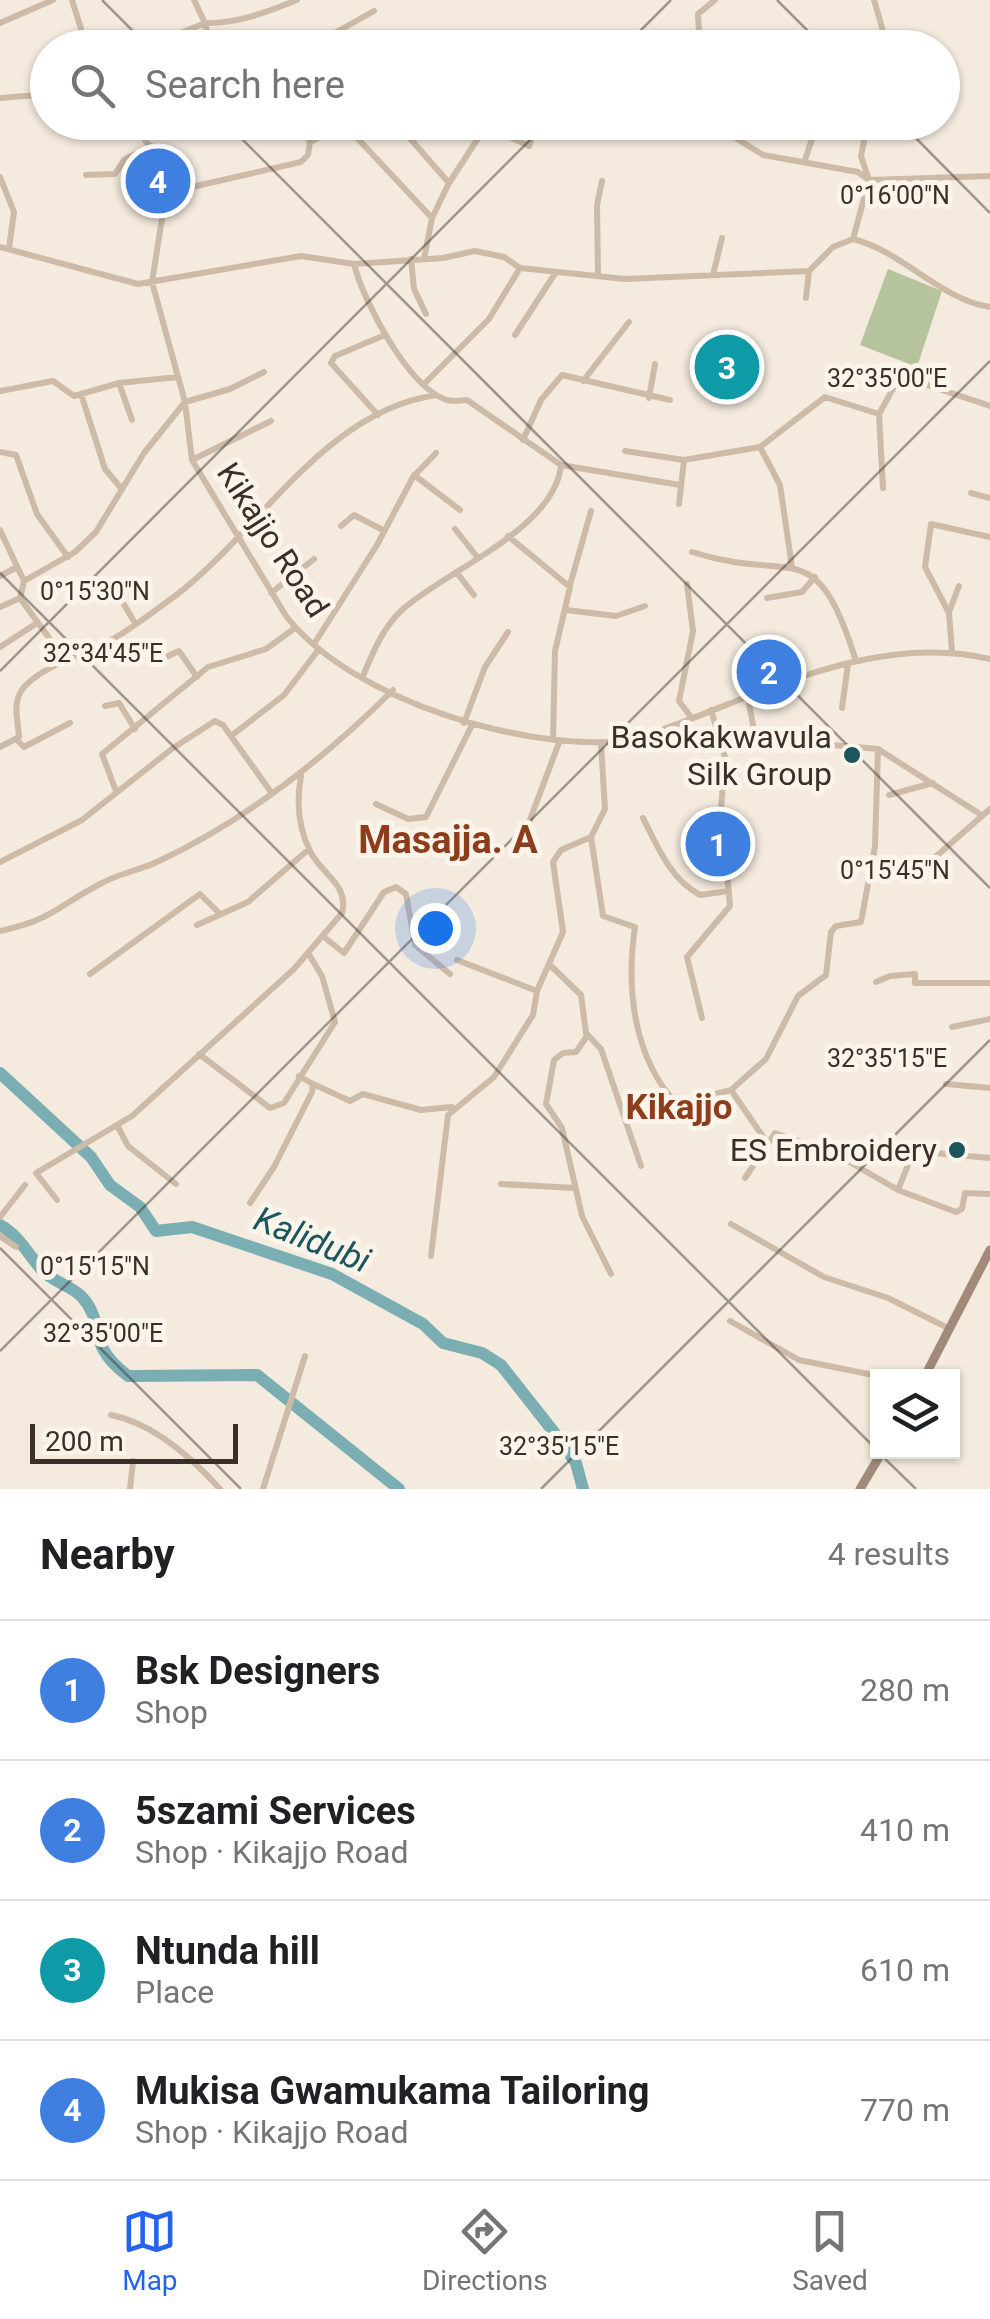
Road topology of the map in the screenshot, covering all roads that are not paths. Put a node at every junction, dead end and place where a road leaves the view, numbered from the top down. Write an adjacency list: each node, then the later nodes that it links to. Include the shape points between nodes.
1 (52, 0): 8 (street)
2 (72, 0): 10 (street)
3 (194, 0): 9 (street)
4 (297, 0): 9 (street, via 239,20)
5 (716, 0): 14 (street, via 698,14)
6 (874, 0): 15 (street)
7 (374, 11): 13 (street)
8 (0, 23)
9 (204, 23): 11 (street); 12 (street)
10 (81, 30)
11 (187, 30)
12 (206, 30)
13 (340, 30)
14 (699, 30)
15 (883, 30)
16 (30, 96): 17 (street)
17 (0, 98)
18 (146, 140): 27 (street, Kikajjo Road)
19 (314, 140): 26 (street)
20 (359, 140): 36 (street)
21 (411, 140): 34 (street)
22 (477, 140): 34 (street)
23 (739, 140): 28 (street, via 763,155)
24 (812, 140): 28 (street)
25 (864, 140): 32 (street, via 861,156)
26 (310, 142): 35 (street, via 300,162)
27 (151, 146): 29 (street, via 124,160 116,174); 35 (street, Kikajjo Road)
28 (805, 160): 32 (street)
29 (86, 175)
30 (990, 176): 32 (street)
31 (0, 177): 40 (street, via 14,212)
32 (869, 180): 38 (street)
33 (602, 181): 47 (street)
34 (449, 183): 36 (street)
35 (166, 193): 49 (street, Kikajjo Road)
36 (432, 218): 42 (street)
37 (722, 238): 48 (street)
38 (852, 240): 45 (street); 51 (street)
39 (0, 247): 40 (street)
40 (10, 248): 49 (street, via 113,279)
41 (412, 259): 42 (street); 43 (street); 52 (street, via 414,289)
42 (424, 259): 44 (street, via 490,252)
43 (354, 264): 49 (street, via 301,256); 54 (street, via 365,303)
44 (520, 268): 46 (street); 61 (street, via 488,319)
45 (809, 271): 48 (street); 50 (street)
46 (556, 272): 47 (street); 55 (street)
47 (598, 275): 48 (street)
48 (713, 275)
49 (152, 282): 58 (street, Kikajjo Road)
50 (806, 298)
51 (990, 307)
52 (426, 314)
53 (629, 322): 59 (street)
54 (385, 335): 61 (street); 69 (street, via 331,362)
55 (515, 336)
56 (655, 364): 65 (street)
57 (264, 372): 67 (street)
58 (178, 377): 60 (street); 67 (street, Kikajjo Road)
59 (583, 381): 65 (street); 73 (street, via 562,375 540,400)
60 (119, 383): 63 (street); 71 (street)
61 (425, 383): 64 (street)
62 (0, 392): 63 (street, via 53,381 68,394)
63 (81, 394): 83 (street, via 105,469)
64 (436, 394): 69 (street); 73 (street, via 468,400)
65 (649, 398): 66 (street)
66 (670, 400)
67 (185, 402): 78 (street, Kikajjo Road); 83 (street)
68 (990, 406): 70 (street, via 900,376)
69 (378, 414): 94 (street, via 350,427)
70 (879, 414): 74 (street, via 826,397); 84 (street)
71 (132, 420)
72 (271, 421): 78 (street)
73 (523, 440): 80 (street)
74 (760, 447): 79 (street); 102 (street, via 780,485)
75 (0, 452): 98 (street, via 16,456 37,514)
76 (436, 452): 81 (street)
77 (625, 452): 79 (street)
78 (192, 460): 94 (street, Kikajjo Road)
79 (684, 460): 82 (street)
80 (561, 464): 82 (street); 95 (street, via 554,492)
81 (414, 476): 88 (street); 93 (street)
82 (680, 485): 87 (street)
83 (122, 488): 98 (street, via 96,532)
84 (883, 488)
85 (971, 492): 86 (street)
86 (990, 498)
87 (678, 504)
88 (460, 510)
89 (591, 511): 108 (street)
90 (341, 526): 93 (street, via 354,514)
91 (455, 529): 99 (street)
92 (0, 530): 101 (street)
93 (383, 530): 123 (street)
94 (240, 535): 110 (street, Kikajjo Road); 120 (street, via 220,560)
95 (508, 536): 99 (street); 108 (street)
96 (990, 537): 118 (street, via 932,524 925,566)
97 (692, 552): 102 (street, via 730,564)
98 (68, 557): 106 (street)
99 (478, 558): 103 (street)
100 (314, 559): 110 (street)
101 (17, 566): 104 (street); 106 (street)
102 (792, 567): 105 (street)
103 (457, 572): 111 (street); 130 (street, via 393,619)
104 (0, 576)
105 (815, 578): 113 (street, via 802,592); 129 (street, via 835,600)
106 (24, 582): 112 (street)
107 (687, 584): 137 (street, via 693,631 678,701)
108 (570, 586): 117 (street)
109 (959, 586): 118 (street)
110 (271, 593): 121 (street, Kikajjo Road)
111 (474, 596)
112 (20, 598): 116 (street); 119 (street)
113 (767, 598)
114 (123, 603): 120 (street)
115 (646, 606): 117 (street, via 616,616)
116 (0, 607)
117 (566, 610): 143 (street, via 555,651)
118 (949, 613): 125 (street)
119 (37, 623): 124 (street); 128 (street)
120 (135, 623): 128 (street)
121 (295, 628): 123 (street, Kikajjo Road); 131 (street, via 266,649 218,661)
122 (508, 632): 139 (street, via 485,667)
123 (317, 646): 130 (street, Kikajjo Road); 141 (street, via 284,694)
124 (0, 647)
125 (952, 652): 127 (street, Kikajjo Road); 129 (street, Kikajjo Road, via 904,651)
126 (164, 658): 131 (street, via 179,651)
127 (990, 658)
128 (65, 660): 142 (street, via 18,696)
129 (852, 662): 133 (street, Kikajjo Road); 135 (street)
130 (363, 676): 132 (street, Kikajjo Road)
131 (197, 677): 140 (street)
132 (392, 690): 139 (street, Kikajjo Road); 147 (street)
133 (748, 698): 136 (street, Kikajjo Road); 146 (street, via 754,730 763,739)
134 (105, 706): 140 (street, via 119,703)
135 (842, 708)
136 (711, 710): 137 (street, Kikajjo Road); 161 (street, via 726,758 721,809)
137 (691, 717): 144 (street, Kikajjo Road, via 633,740)
138 (70, 723): 142 (street, via 24,747)
139 (468, 724): 143 (street, Kikajjo Road); 152 (street, via 426,817 408,819)
140 (135, 729): 149 (street, via 102,754)
141 (231, 736): 149 (street, via 219,722 208,724); 150 (street)
142 (17, 740): 145 (street)
143 (556, 740): 144 (street, Kikajjo Road); 158 (street, via 528,825)
144 (601, 744): 156 (street, via 604,808)
145 (0, 746)
146 (878, 749): 148 (street); 183 (street, via 875,846 860,922 831,932 826,975 788,1010 766,1059)
147 (300, 776): 150 (street); 157 (street, via 298,813)
148 (934, 782): 151 (street); 154 (street)
149 (116, 791): 159 (street, via 82,820)
150 (270, 792): 164 (street, via 162,860 107,880 52,916)
151 (888, 794)
152 (376, 804)
153 (990, 808): 154 (street)
154 (980, 814): 160 (street)
155 (644, 818): 161 (street, via 664,861 684,884 700,894)
156 (592, 837): 168 (street, via 561,850 553,862 564,922); 183 (street, via 604,918 635,927 632,1003 653,1068 678,1104)
157 (309, 849): 162 (street, via 248,902); 165 (street, via 342,894 342,914)
158 (527, 849)
159 (0, 862)
160 (916, 874)
161 (730, 891): 174 (street, via 729,911 687,957)
162 (218, 913): 163 (street); 169 (street, via 200,894)
163 (198, 924)
164 (0, 931)
165 (324, 937): 166 (street); 170 (street, via 344,953 384,892 396,887 406,894 416,945)
166 (308, 953): 178 (street); 179 (street, via 336,1016)
167 (457, 960): 173 (street)
168 (550, 964): 173 (street); 177 (street, via 581,995)
169 (90, 974)
170 (450, 974)
171 (876, 982): 172 (street, via 904,973 915,974 915,983)
172 (990, 983)
173 (536, 991): 184 (street, via 533,1015 494,1077)
174 (702, 1018)
175 (990, 1018): 176 (street)
176 (952, 1027)
177 (588, 1036): 190 (street, via 601,1049); 195 (street, via 576,1052 554,1060 547,1088 546,1104 562,1128)
178 (200, 1054): 179 (street, via 270,1108 284,1103); 185 (street)
179 (299, 1076): 180 (street)
180 (313, 1084): 184 (street, via 350,1101 363,1094 408,1108); 199 (street)
181 (946, 1084): 182 (street)
182 (990, 1088)
183 (731, 1090): 186 (street)
184 (453, 1107): 205 (street, via 444,1130)
185 (117, 1125): 192 (street, via 128,1146); 198 (street, via 35,1175)
186 (766, 1141): 191 (street); 196 (street, via 775,1134 800,1140)
187 (882, 1142): 196 (street, via 912,1154)
188 (934, 1153): 189 (street)
189 (990, 1158)
190 (641, 1166)
191 (745, 1178)
192 (176, 1184)
193 (501, 1184): 195 (street)
194 (25, 1185): 200 (street)
195 (575, 1188): 206 (street)
196 (898, 1190): 197 (street, via 956,1212 965,1193)
197 (990, 1194)
198 (57, 1200)
199 (250, 1203)
200 (0, 1217)
201 (731, 1224): 208 (street, via 824,1277 888,1298)
202 (2, 1239): 203 (street)
203 (16, 1248)
204 (990, 1250): 208 (street)
205 (431, 1256)
206 (611, 1274)
207 (730, 1321): 211 (street, via 799,1360)
208 (950, 1330): 210 (street)
209 (304, 1356): 217 (street)
210 (929, 1369)
211 (870, 1374)
212 (111, 1415): 216 (street, via 170,1444)
213 (878, 1459): 218 (street)
214 (133, 1461): 215 (street)
215 (130, 1489)
216 (220, 1489)
217 (263, 1489)
218 (860, 1489)

